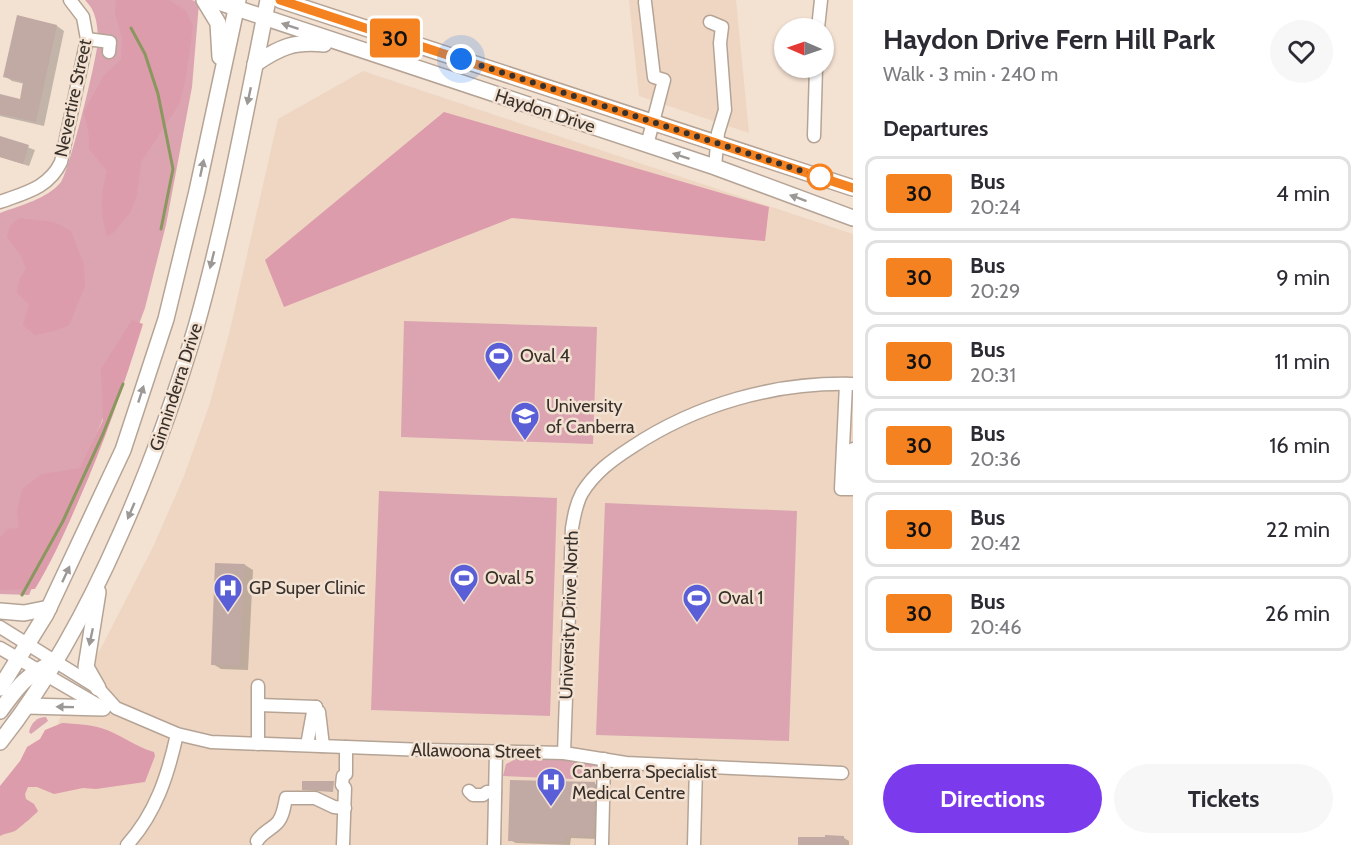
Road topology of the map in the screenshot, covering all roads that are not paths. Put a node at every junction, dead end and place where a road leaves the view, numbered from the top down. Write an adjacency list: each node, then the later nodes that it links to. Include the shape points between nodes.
1 (70, 0): 14 (street, Nevertire Street, via 83,17)
2 (204, 0): 19 (main road, via 220,29)
3 (212, 0): 9 (main road, Haydon Drive)
4 (268, 0): 11 (main road, Ginninderra Drive)
5 (280, 0): 10 (main road, Haydon Drive)
6 (311, 0): 10 (main road)
7 (821, 0): 12 (street)
8 (645, 2): 20 (street, via 654,77 664,80)
9 (237, 4): 11 (main road, Haydon Drive); 19 (main road, Ginninderra Drive)
10 (333, 17): 20 (main road, Haydon Drive)
11 (265, 18): 15 (main road, Haydon Drive, one-way to 11); 17 (main road, Ginninderra Drive)
12 (819, 18)
13 (710, 22): 22 (street, via 722,27 725,110 717,133)
14 (87, 39): 16 (street, via 110,42); 28 (street, Nevertire Street, via 58,169 39,188)
15 (354, 48): 17 (main road, via 309,42 278,48); 23 (main road, Haydon Drive)
16 (109, 52)
17 (255, 64): 33 (main road, Ginninderra Drive, one-way to 33, via 227,204 195,327 153,457)
18 (816, 78): 21 (street)
19 (219, 84): 34 (main road, Ginninderra Drive, one-way to 19, via 123,450 166,319)
20 (653, 122): 22 (main road, Haydon Drive); 23 (street)
21 (814, 136)
22 (718, 143): 24 (street); 25 (main road, Haydon Drive)
23 (647, 145): 24 (main road, Haydon Drive, one-way to 23)
24 (715, 167): 29 (main road, Haydon Drive, one-way to 24)
25 (827, 179): 26 (main road, Haydon Drive); 27 (main road)
26 (853, 188)
27 (853, 196)
28 (0, 202)
29 (853, 218)
30 (849, 384): 31 (street); 57 (street, University Drive North, via 773,390 713,405 657,431 596,474 576,506 572,528)
31 (848, 435): 32 (street, via 841,489 852,489)
32 (853, 449)
33 (99, 583): 40 (main road, Ginninderra Drive); 44 (main road, one-way to 44, via 86,666)
34 (50, 608): 35 (main road, via 24,613); 37 (main road, Ginninderra Drive)
35 (0, 611)
36 (0, 627): 37 (street, Allawoona Street)
37 (28, 645): 39 (main road, Ginninderra Drive); 40 (street, Allawoona Street)
38 (0, 648): 39 (street, Allawoona Street)
39 (19, 660): 41 (street, Allawoona Street); 43 (main road, Ginninderra Drive)
40 (56, 661): 41 (main road, Ginninderra Drive); 44 (street, Allawoona Street)
41 (42, 673): 46 (main road, Ginninderra Drive); 48 (street, Allawoona Street); 49 (main road, via 23,680)
42 (258, 686): 45 (street)
43 (0, 688)
44 (98, 688): 48 (street, Allawoona Street)
45 (259, 705): 47 (street); 52 (street)
46 (27, 706): 48 (main road, one-way to 46); 51 (main road, Ginninderra Drive)
47 (316, 707): 53 (street); 54 (street)
48 (110, 708): 50 (street, Allawoona Street)
49 (0, 711)
50 (177, 734): 52 (street, Allawoona Street, via 211,742); 63 (street, via 160,795)
51 (0, 742)
52 (258, 744): 53 (street, Allawoona Street)
53 (307, 746): 54 (street, Allawoona Street)
54 (323, 746): 55 (street, Allawoona Street)
55 (346, 747): 56 (street, Allawoona Street); 61 (street, via 342,785)
56 (496, 751): 57 (street, Allawoona Street); 65 (street, via 491,792)
57 (564, 753): 58 (street, Allawoona Street)
58 (604, 759): 59 (street, Allawoona Street); 66 (street)
59 (696, 766): 60 (street, Allawoona Street); 67 (street)
60 (842, 773)
61 (345, 808): 62 (street, via 315,798 286,798 277,824); 64 (street)
62 (257, 841)
63 (127, 845)
64 (344, 845)
65 (494, 845)
66 (602, 845)
67 (694, 845)

